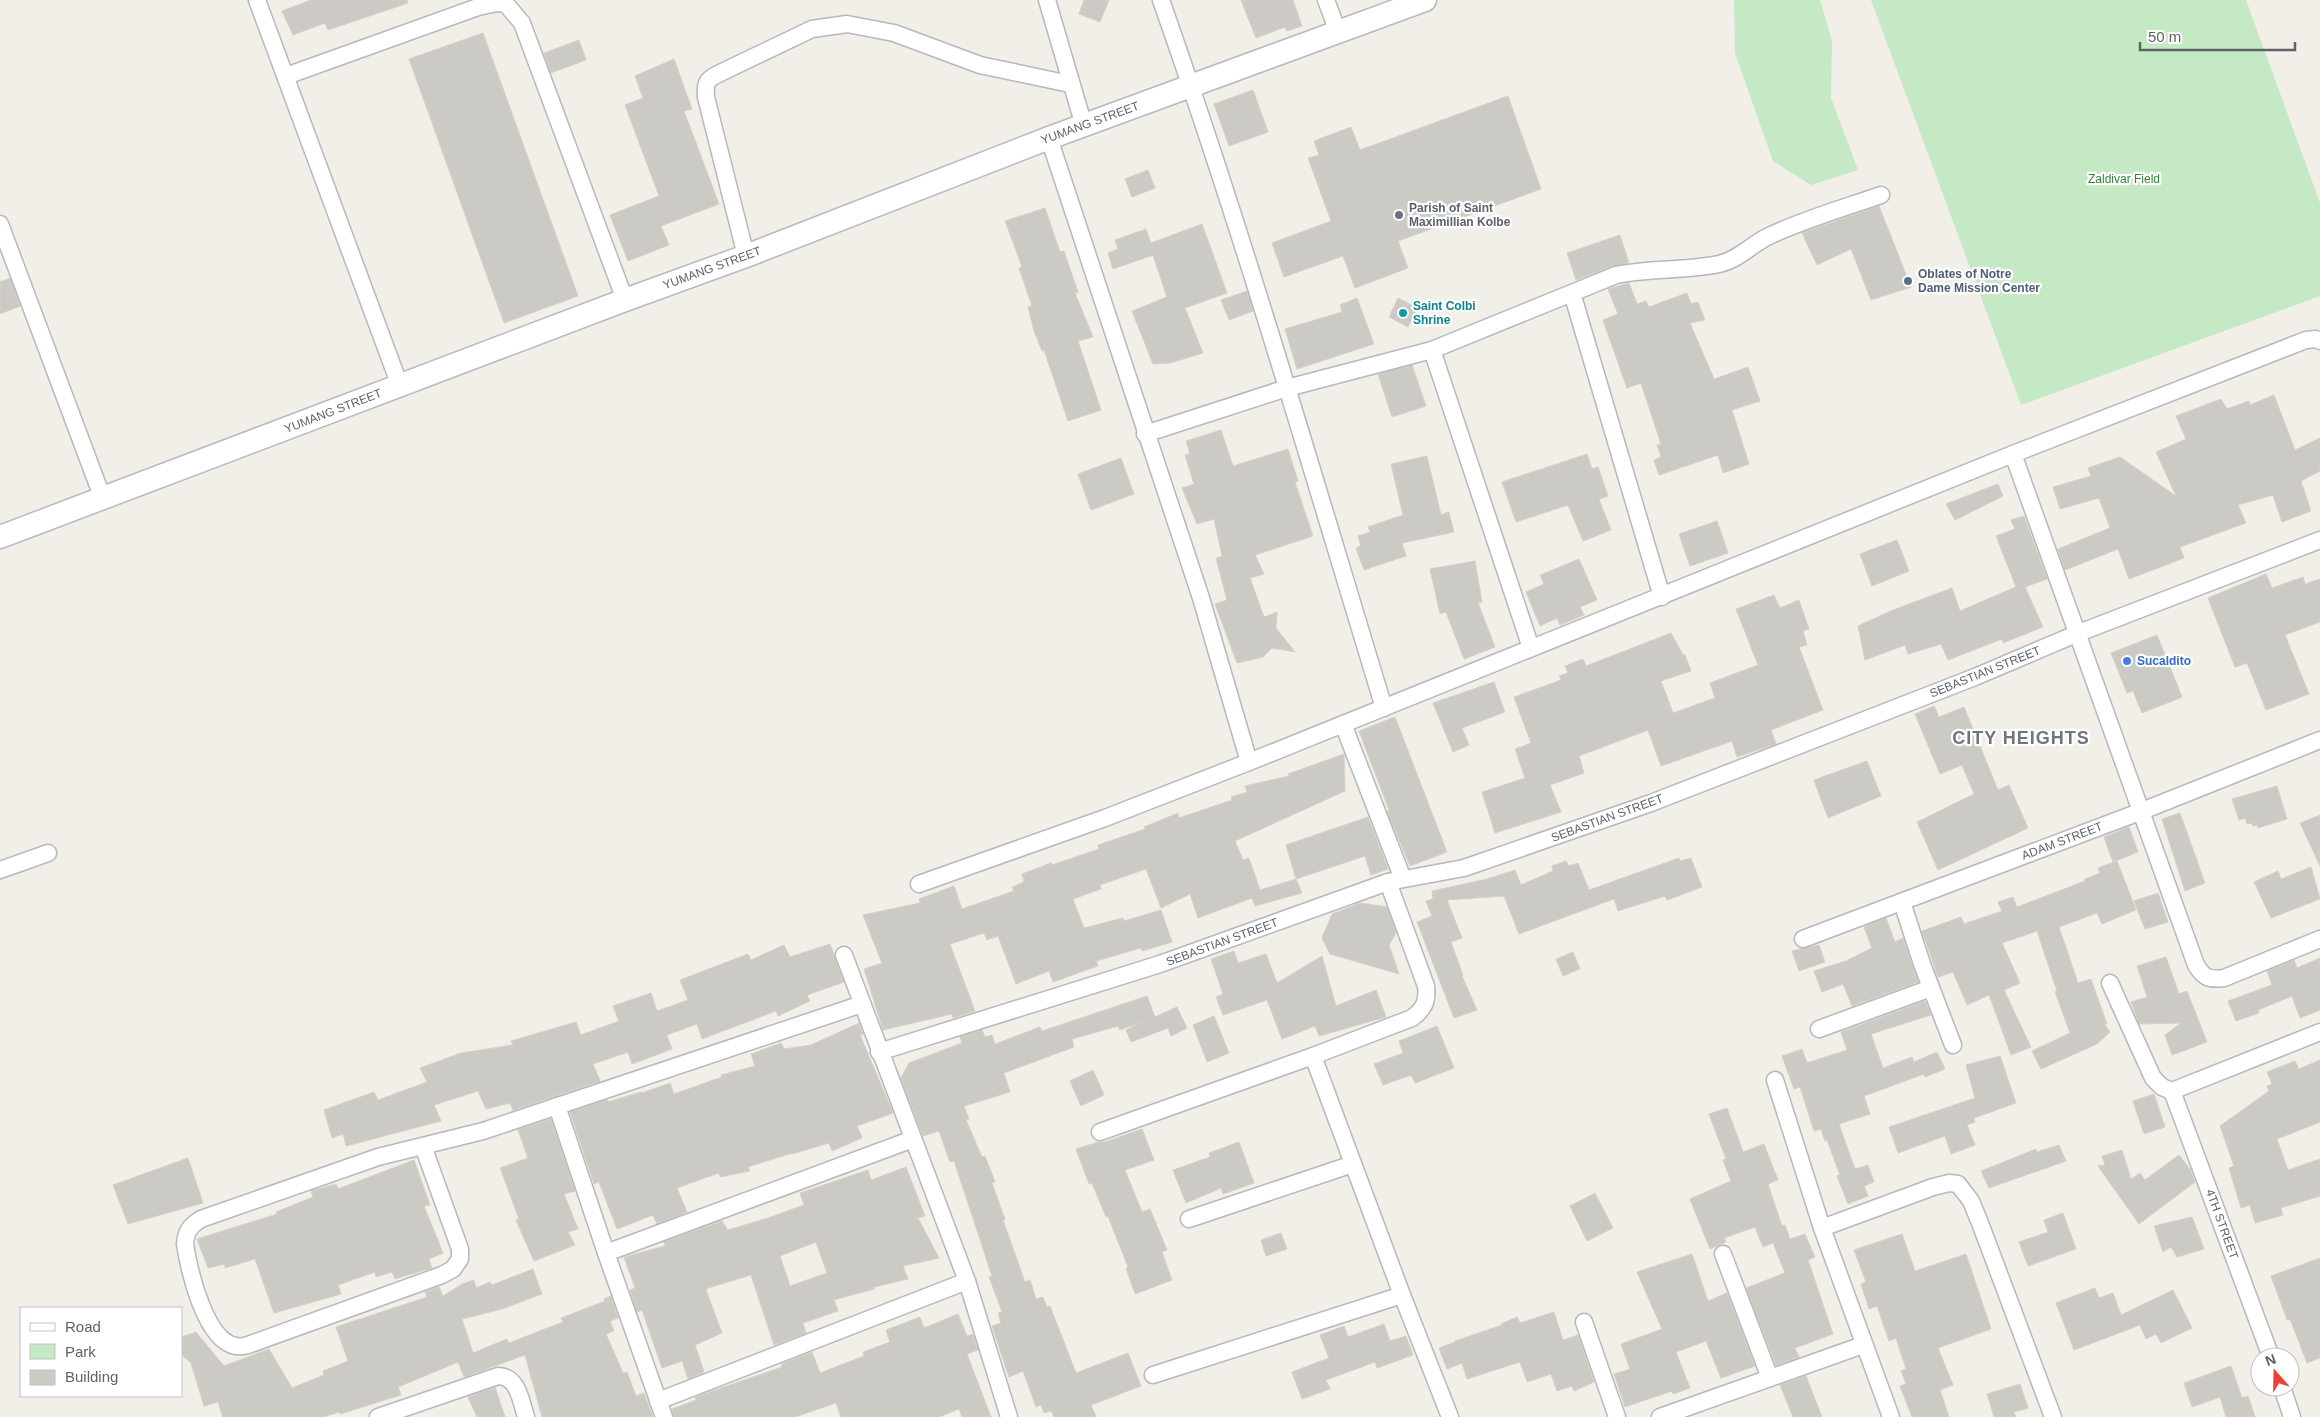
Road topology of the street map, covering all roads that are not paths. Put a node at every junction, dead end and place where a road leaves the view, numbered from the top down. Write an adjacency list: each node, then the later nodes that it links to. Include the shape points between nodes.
1 (257, 0): 7 (street)
2 (1047, 0): 8 (street)
3 (1161, 0): 9 (street)
4 (1326, 0): 6 (street)
5 (1425, 0): 6 (main road, YUMANG STREET)
6 (1338, 32): 9 (main road, YUMANG STREET)
7 (286, 76): 16 (street, via 478,7 506,4 522,23); 19 (street)
8 (1070, 84): 10 (street); 14 (street, via 980,65 894,33 847,24 812,29 708,79 706,97)
9 (1192, 86): 10 (main road, YUMANG STREET); 20 (street)
10 (1084, 126): 11 (main road, YUMANG STREET)
11 (1049, 138): 14 (main road, YUMANG STREET); 21 (street)
12 (1881, 195): 15 (street, via 1768,237 1734,259 1720,264 1616,275)
13 (0, 224): 23 (street)
14 (746, 256): 16 (main road, YUMANG STREET)
15 (1572, 293): 18 (street); 26 (street)
16 (625, 300): 19 (main road, YUMANG STREET)
17 (2315, 338): 22 (street)
18 (1432, 350): 20 (street); 28 (street)
19 (400, 386): 23 (main road, YUMANG STREET)
20 (1287, 388): 21 (street); 29 (street)
21 (1145, 434): 32 (street, via 1201,598)
22 (2013, 454): 26 (street); 27 (street)
23 (103, 499): 24 (main road, YUMANG STREET)
24 (0, 537)
25 (2320, 540): 27 (street, SEBASTIAN STREET)
26 (1662, 597): 28 (street)
27 (2076, 634): 33 (street); 36 (street, SEBASTIAN STREET, via 1975,677 1651,803 1464,868)
28 (1531, 648): 29 (street)
29 (1384, 708): 30 (street)
30 (1343, 724): 32 (street); 36 (street)
31 (2320, 740): 33 (street, ADAM STREET)
32 (1248, 762): 37 (street, via 1105,818)
33 (2142, 811): 38 (street, ADAM STREET); 40 (street, via 2166,884 2202,975 2210,980 2224,978)
34 (48, 853): 35 (street)
35 (0, 870)
36 (1395, 880): 48 (street, SEBASTIAN STREET, via 1160,964); 49 (street, via 1426,986 1425,1005 1412,1018)
37 (919, 884)
38 (1902, 902): 39 (street, ADAM STREET); 43 (street)
39 (1803, 939)
40 (2320, 939)
41 (844, 955): 44 (street)
42 (2110, 983): 51 (street, via 2153,1078)
43 (1931, 988): 45 (street); 47 (street)
44 (862, 1004): 48 (street); 52 (street)
45 (1819, 1030)
46 (2320, 1032): 51 (street)
47 (1952, 1045)
48 (879, 1052): 54 (street)
49 (1313, 1056): 53 (street); 56 (street)
50 (1775, 1080): 58 (street)
51 (2172, 1091): 65 (street, 4TH STREET)
52 (557, 1106): 55 (street, via 483,1131); 59 (street)
53 (1100, 1132)
54 (913, 1139): 59 (street); 61 (street)
55 (423, 1146): 55 (street, via 460,1249 460,1259 453,1269 248,1345 235,1346 214,1330 202,1308 187,1256 186,1234 191,1225 201,1218 339,1170)
56 (1353, 1164): 57 (street); 62 (street)
57 (1189, 1219)
58 (1822, 1228): 64 (street); 78 (street, via 1933,1187 1958,1184 1980,1222)
59 (606, 1253): 69 (street)
60 (1724, 1254): 67 (street)
61 (967, 1281): 69 (street); 73 (street)
62 (1402, 1295): 66 (street); 74 (street)
63 (1584, 1322): 75 (street)
64 (1863, 1345): 67 (street); 77 (street)
65 (2268, 1347)
66 (1153, 1375)
67 (1770, 1378): 76 (street)
68 (2285, 1397): 79 (street)
69 (658, 1401): 72 (street)
70 (378, 1417): 71 (street, via 498,1376 512,1380)
71 (526, 1417)
72 (664, 1417)
73 (1009, 1417)
74 (1450, 1417)
75 (1617, 1417)
76 (1660, 1417)
77 (1891, 1417)
78 (2053, 1417)
79 (2292, 1417)

